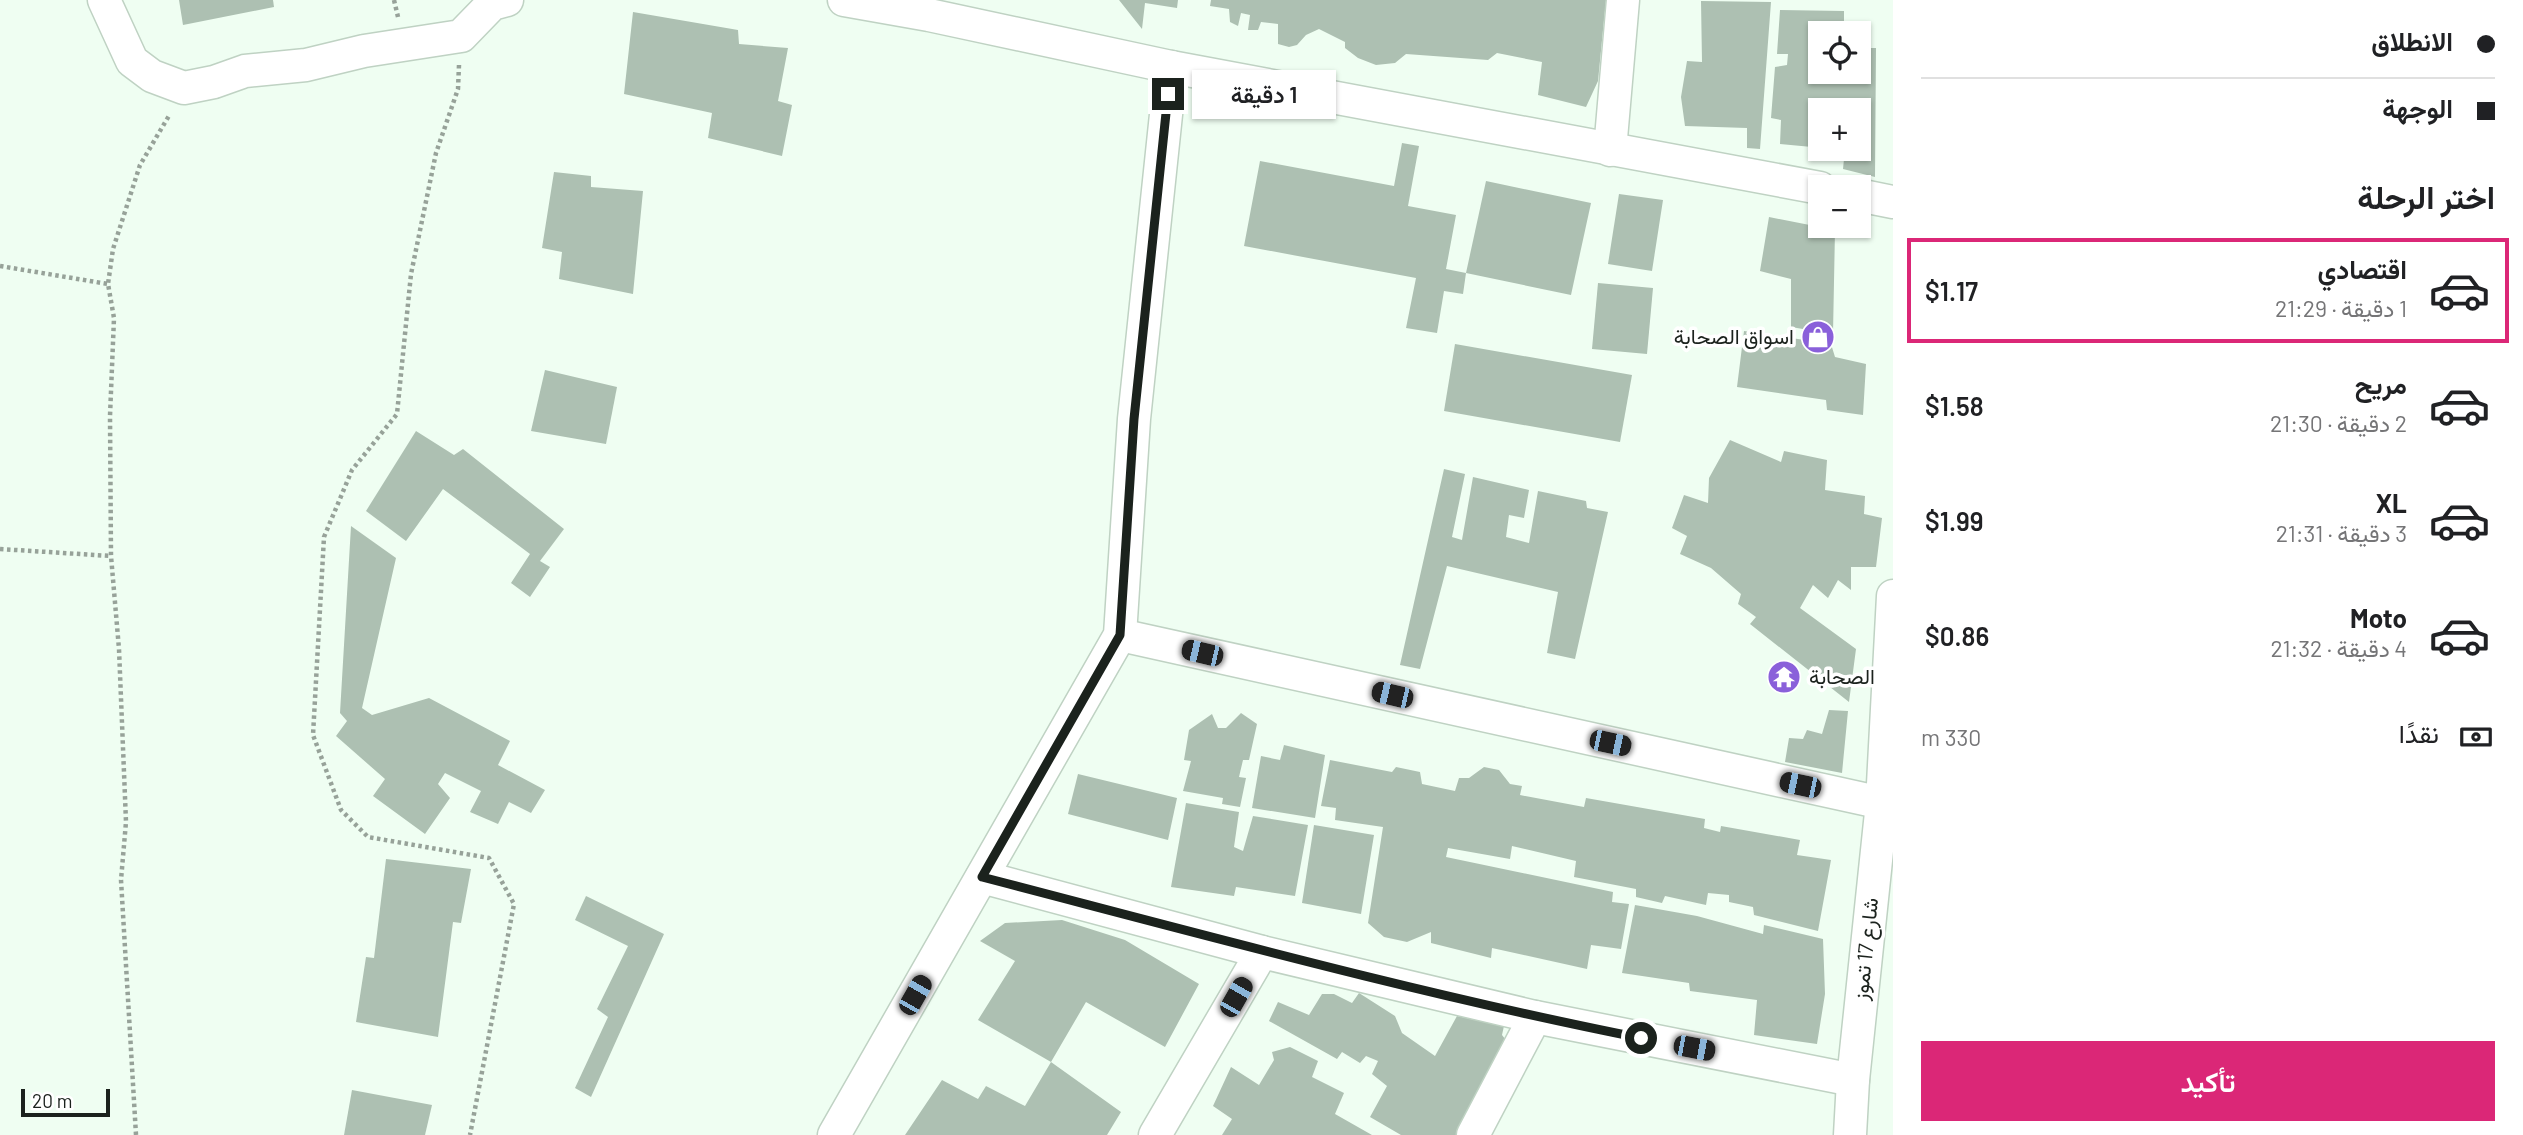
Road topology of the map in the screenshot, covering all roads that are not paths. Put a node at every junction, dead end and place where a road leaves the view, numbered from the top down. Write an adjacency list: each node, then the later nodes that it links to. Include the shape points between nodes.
1 (104, 0): 2 (street, via 132,61 152,76 184,88 245,71 306,65 461,36 492,4)
2 (508, 0)
3 (844, 0): 5 (street)
4 (1623, 0): 7 (street)
5 (928, 8): 6 (street)
6 (1171, 67): 7 (street); 12 (street, via 1134,419)
7 (1610, 150): 8 (street)
8 (1808, 186)
9 (1871, 198): 10 (street)
10 (1893, 202)
11 (1893, 596): 13 (street, شارع 17 تموز)
12 (1120, 635): 13 (street); 14 (street)
13 (1882, 803): 17 (street, شارع 17 تموز)
14 (982, 877): 15 (street); 18 (street)
15 (1262, 951): 16 (street); 19 (street)
16 (1535, 1017): 17 (street); 20 (street)
17 (1853, 1080): 21 (street, شارع 17 تموز)
18 (834, 1135)
19 (1155, 1135)
20 (1473, 1135)
21 (1850, 1135)

